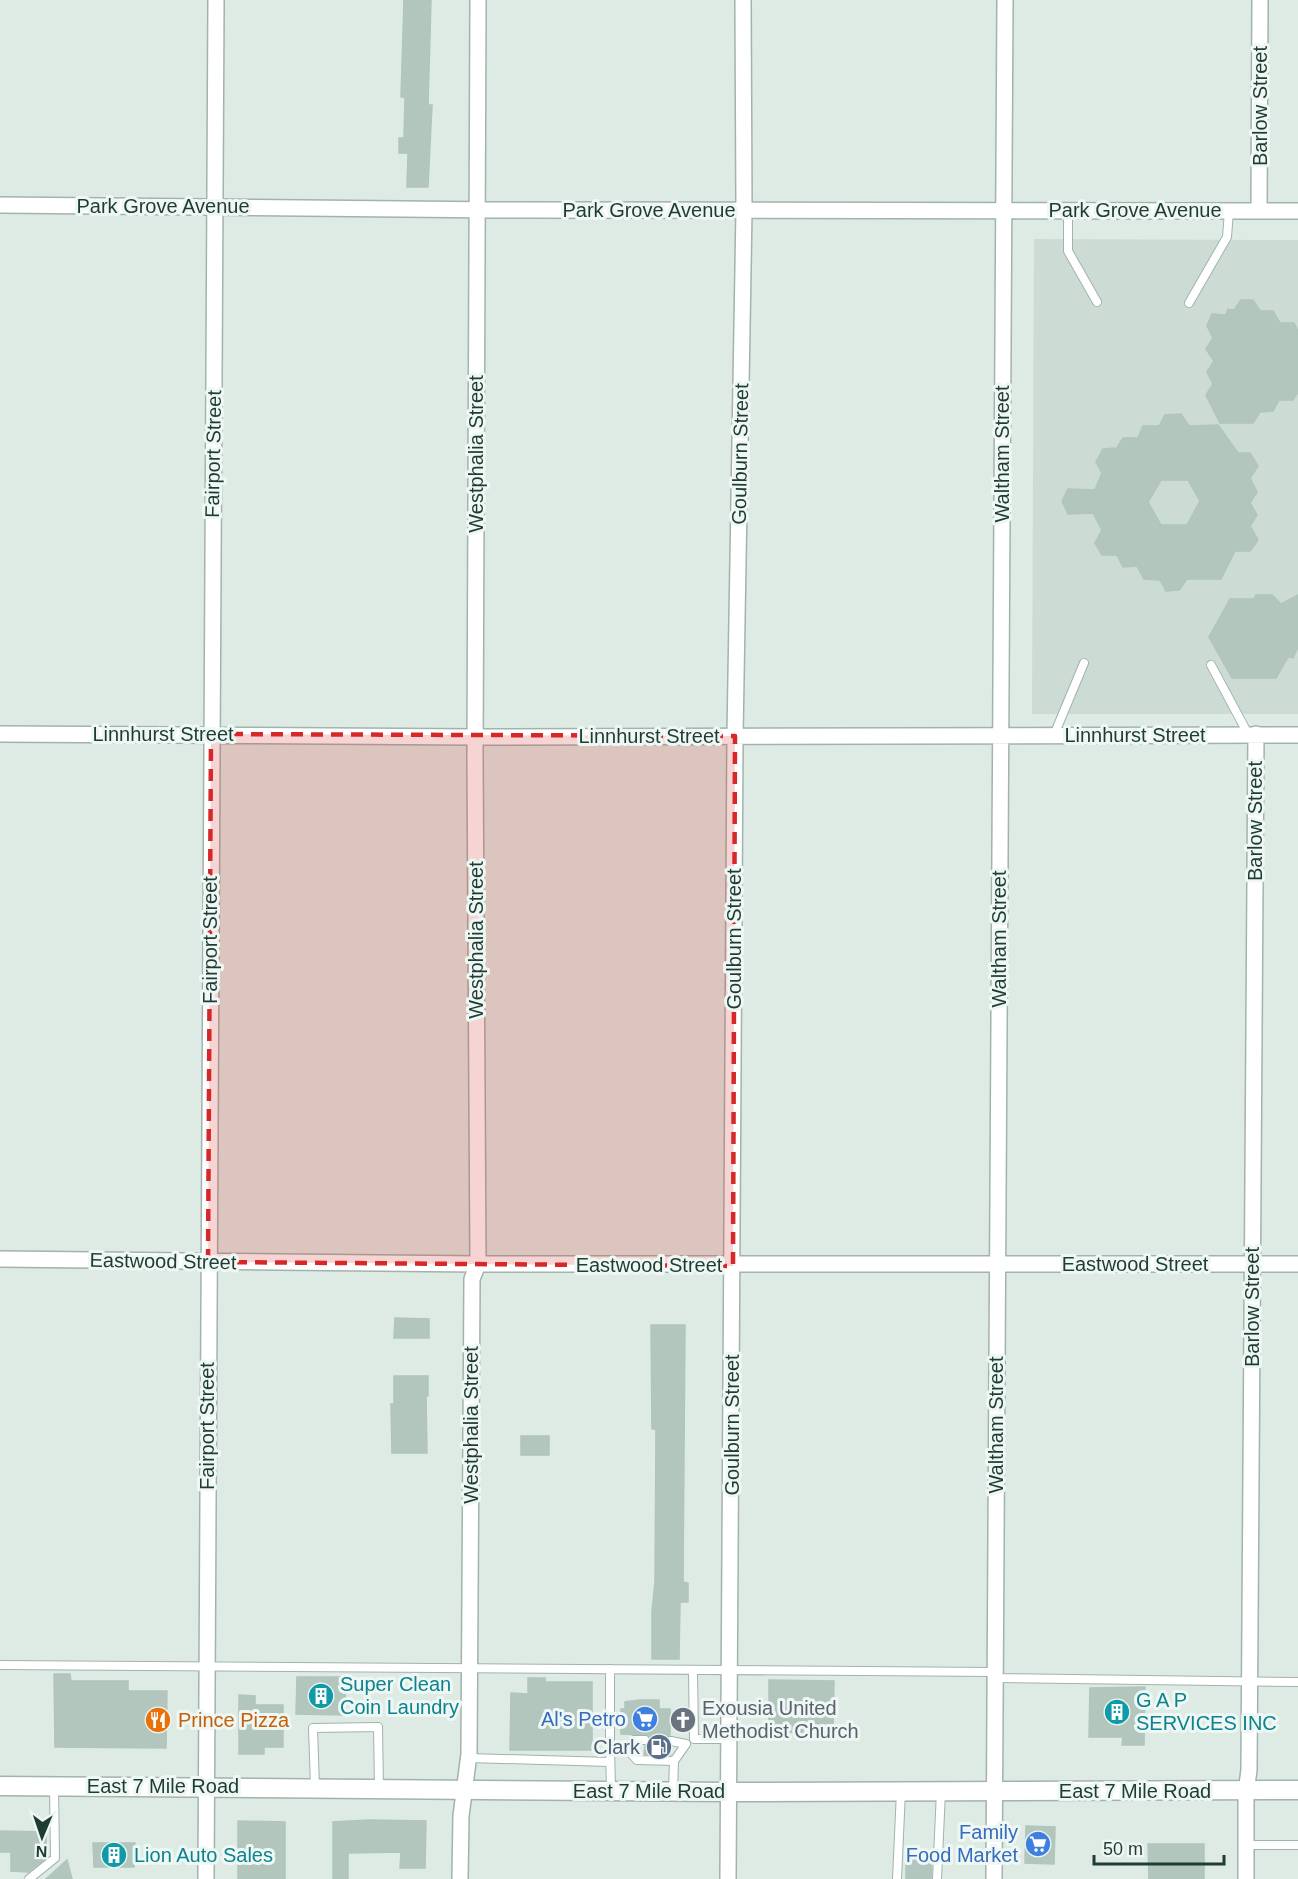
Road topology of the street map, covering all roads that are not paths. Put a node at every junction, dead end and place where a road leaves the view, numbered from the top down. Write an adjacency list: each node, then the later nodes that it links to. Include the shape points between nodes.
1 (216, 0): 7 (street, Fairport Street)
2 (478, 0): 8 (street, Westphalia Street)
3 (743, 0): 9 (street, Goulburn Street)
4 (1005, 0): 10 (street, Waltham Street)
5 (1260, 0): 13 (street, Barlow Street)
6 (0, 205): 7 (street, Park Grove Avenue)
7 (215, 207): 8 (street, Park Grove Avenue); 20 (street, Fairport Street)
8 (477, 209): 9 (street, Park Grove Avenue); 25 (street, Westphalia Street)
9 (744, 210): 10 (street, Park Grove Avenue); 26 (street, Goulburn Street)
10 (1004, 210): 11 (street, Park Grove Avenue); 22 (street, Waltham Street)
11 (1068, 210): 12 (street, Park Grove Avenue); 15 (lane, via 1068,251)
12 (1229, 211): 13 (street, Park Grove Avenue); 16 (lane, via 1227,237)
13 (1259, 211): 14 (street, Park Grove Avenue)
14 (1298, 211)
15 (1097, 302)
16 (1188, 303)
17 (1084, 663): 23 (lane)
18 (1211, 665): 21 (lane)
19 (0, 734): 20 (street, Linnhurst Street)
20 (211, 734): 25 (street, Linnhurst Street); 28 (street, Fairport Street)
21 (1252, 734): 23 (street, Linnhurst Street); 24 (street, Linnhurst Street); 31 (street, Barlow Street)
22 (1000, 735): 23 (street, Linnhurst Street); 26 (street, Linnhurst Street); 30 (street, Waltham Street)
23 (1054, 735)
24 (1298, 735)
25 (475, 736): 26 (street, Linnhurst Street); 29 (street, Westphalia Street)
26 (735, 736): 33 (street, Goulburn Street)
27 (0, 1258): 28 (street, Eastwood Street)
28 (208, 1262): 29 (street, Eastwood Street); 35 (street, Fairport Street)
29 (478, 1264): 33 (street, Eastwood Street); 36 (street, Westphalia Street, via 472,1279)
30 (997, 1264): 31 (street, Eastwood Street); 33 (street, Eastwood Street); 40 (street, Waltham Street)
31 (1252, 1264): 32 (street, Eastwood Street); 41 (street, Barlow Street)
32 (1298, 1264)
33 (733, 1266): 39 (street, Goulburn Street)
34 (0, 1665): 35 (lane)
35 (206, 1668): 36 (lane); 55 (street, Fairport Street)
36 (470, 1668): 37 (lane); 50 (street, Westphalia Street)
37 (610, 1669): 38 (lane); 48 (lane)
38 (693, 1670): 39 (lane); 43 (lane)
39 (729, 1670): 40 (lane); 44 (street, Goulburn Street)
40 (995, 1675): 41 (lane); 59 (street, Waltham Street)
41 (1250, 1682): 42 (lane); 66 (street, Barlow Street)
42 (1298, 1682)
43 (694, 1739): 44 (lane); 47 (lane)
44 (729, 1739): 63 (street, Goulburn Street)
45 (645, 1740): 49 (lane, via 634,1740)
46 (671, 1741): 47 (lane)
47 (686, 1744): 51 (lane)
48 (610, 1748): 49 (lane); 52 (lane)
49 (627, 1749): 51 (lane, via 638,1760)
50 (469, 1758): 52 (lane); 58 (street, Westphalia Street)
51 (674, 1761): 62 (lane)
52 (610, 1762): 61 (lane)
53 (0, 1786): 54 (street, East 7 Mile Road)
54 (54, 1786): 55 (street, East 7 Mile Road); 69 (lane, via 55,1858)
55 (207, 1786): 56 (street, East 7 Mile Road); 70 (street, Fairport Street)
56 (315, 1787): 57 (street, East 7 Mile Road); 57 (lane, via 313,1728 378,1727)
57 (379, 1788): 58 (street, East 7 Mile Road)
58 (464, 1789): 61 (street, East 7 Mile Road); 71 (street, Westphalia Street)
59 (994, 1790): 65 (street, East 7 Mile Road); 66 (street, East 7 Mile Road); 75 (street, Waltham Street)
60 (1298, 1790): 66 (street, East 7 Mile Road)
61 (611, 1791): 62 (street, East 7 Mile Road)
62 (673, 1791): 63 (street, East 7 Mile Road)
63 (729, 1791): 64 (street, East 7 Mile Road); 72 (street, Goulburn Street)
64 (901, 1791): 65 (street, East 7 Mile Road); 73 (lane)
65 (941, 1791): 74 (lane)
66 (1245, 1792): 67 (street, Barlow Street)
67 (1245, 1845): 68 (lane); 76 (street, Barlow Street)
68 (1298, 1845)
69 (29, 1879)
70 (206, 1879)
71 (460, 1879)
72 (728, 1879)
73 (897, 1879)
74 (937, 1879)
75 (994, 1879)
76 (1246, 1879)

